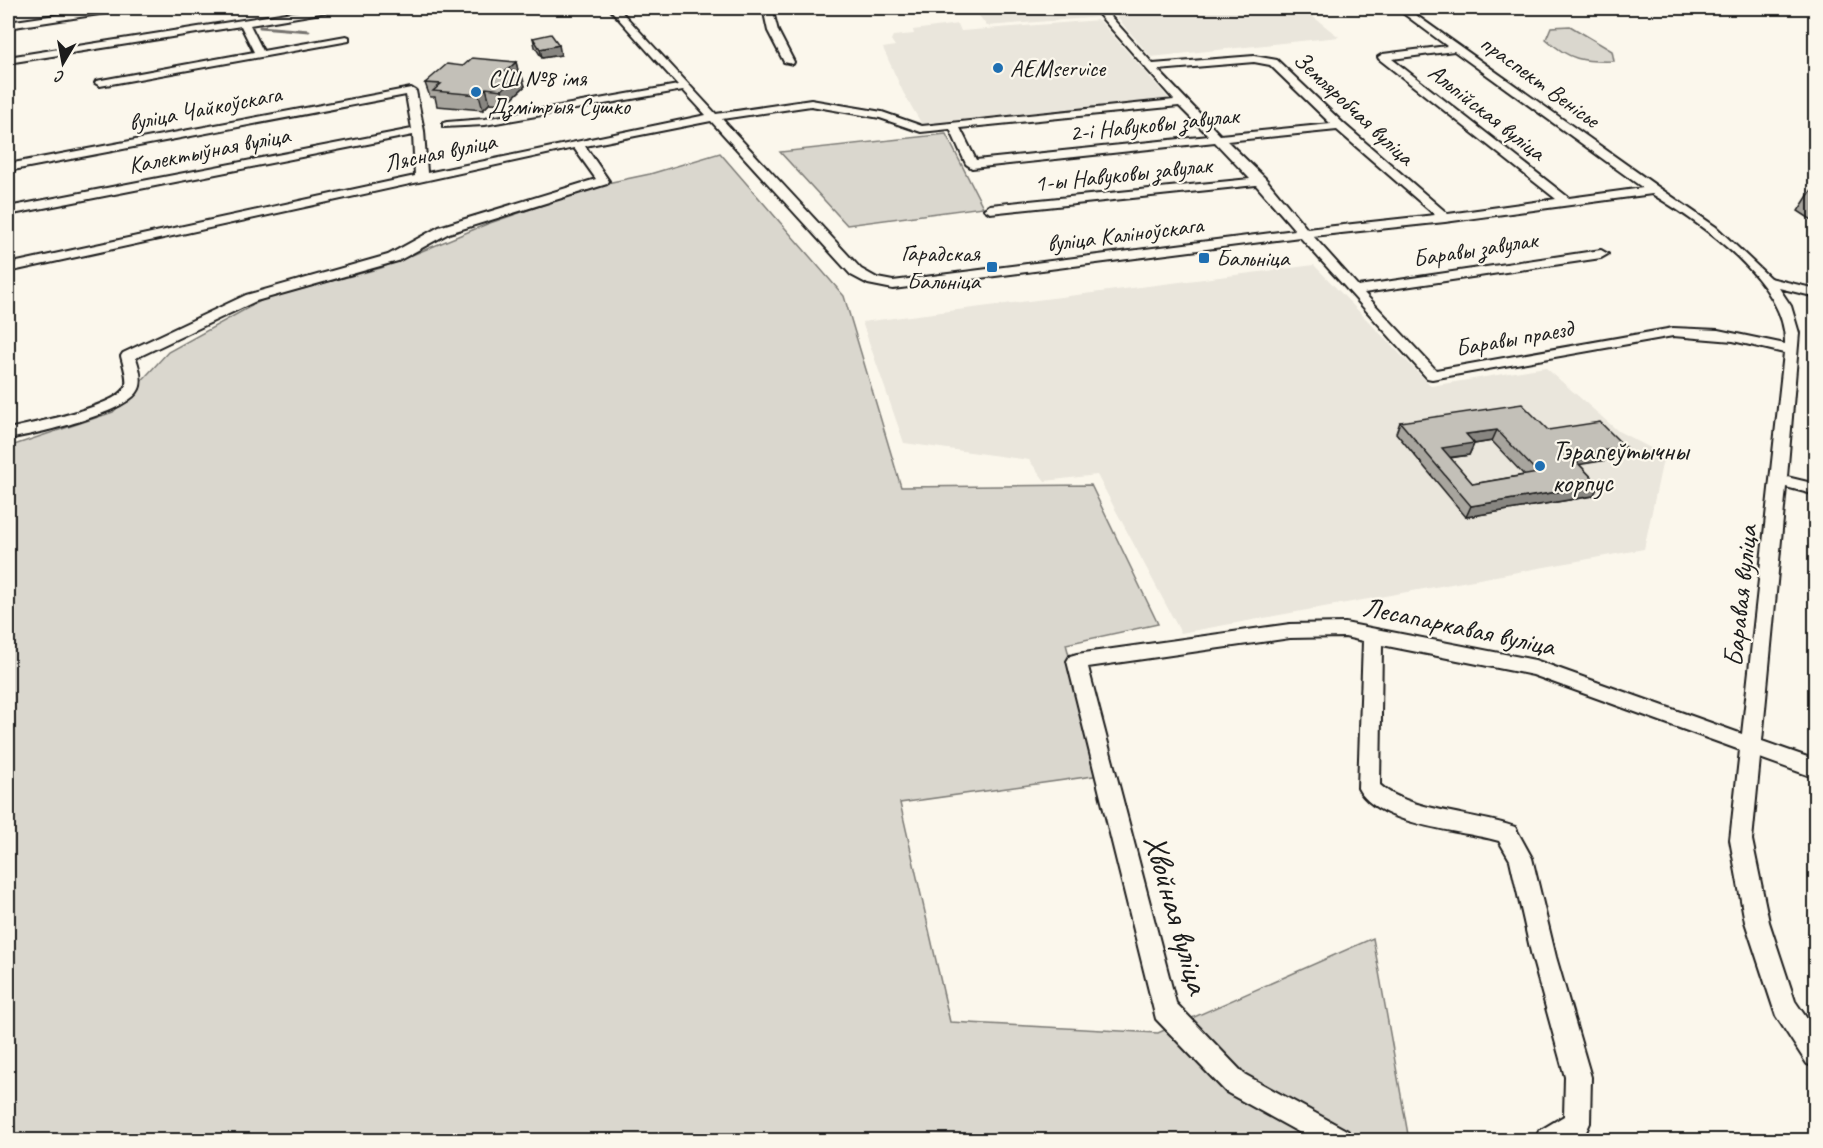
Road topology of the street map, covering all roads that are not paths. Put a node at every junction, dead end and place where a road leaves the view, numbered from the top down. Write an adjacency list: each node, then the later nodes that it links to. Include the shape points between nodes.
1 (119, 8): 8 (street)
2 (333, 8): 7 (street)
3 (613, 8): 16 (street, вуліца Каліноўскага)
4 (767, 8): 13 (street)
5 (1098, 8): 14 (street, Баравы праезд)
6 (1401, 8): 10 (street, праспект Венісье)
7 (248, 21): 11 (street, via 245,25); 12 (street)
8 (8, 25)
9 (346, 39): 11 (street)
10 (1458, 48): 28 (street, праспект Венісье); 29 (street, Альпійская вуліца, via 1383,57)
11 (260, 54): 15 (street)
12 (8, 60)
13 (789, 62)
14 (1152, 67): 17 (street, Баравы праезд); 20 (street, Земляробчая вуліца, via 1265,59 1273,62)
15 (100, 83)
16 (684, 87): 18 (street, вуліца Каліноўскага); 19 (street, via 485,122)
17 (1182, 102): 21 (street, Лясная вуліца); 23 (street, Баравы праезд)
18 (715, 117): 21 (street, Лясная вуліца, via 811,103 882,115 921,129); 24 (street, Лясная вуліца); 33 (street, вуліца Каліноўскага, via 856,272 893,285)
19 (447, 125)
20 (1340, 126): 23 (street, 2-і Навуковы завулак); 32 (street, Земляробчая вуліца)
21 (954, 127): 23 (street, 2-і Навуковы завулак, via 972,164)
22 (418, 131): 25 (street, вуліца Чайкоўскага, via 411,91); 26 (street); 31 (street, Калектыўная вуліца)
23 (1219, 139): 27 (street, Баравы праезд)
24 (578, 144): 26 (street, Лясная вуліца); 40 (street, via 603,181 444,230 393,258 251,298 128,356 132,388 120,401)
25 (8, 167)
26 (421, 178): 35 (street, Лясная вуліца)
27 (1261, 181): 30 (street, 1-ы Навуковы завулак); 33 (street, Баравы праезд)
28 (1653, 190): 29 (street, вуліца Каліноўскага); 36 (street, Баравая вуліца, via 1674,201)
29 (1564, 200): 32 (street, вуліца Каліноўскага)
30 (990, 209)
31 (8, 212)
32 (1445, 218): 33 (street, вуліца Каліноўскага)
33 (1304, 233): 37 (street, Баравы праезд)
34 (1601, 254): 37 (street, Баравы завулак)
35 (8, 268)
36 (1768, 281): 38 (street); 39 (street, Баравая вуліца, via 1791,322)
37 (1356, 290): 39 (street, Баравы праезд, via 1432,375 1673,332 1761,341)
38 (1815, 293)
39 (1792, 351): 41 (street, Баравая вуліца)
40 (8, 434)
41 (1779, 480): 42 (street); 45 (street, Баравая вуліца)
42 (1815, 490)
43 (1373, 635): 44 (street, Лесапаркавая вуліца, via 1345,630 1290,631); 45 (street, Лесапаркавая вуліца, via 1535,668); 49 (street, via 1369,788 1377,798 1419,815 1507,834 1521,858 1578,1077 1577,1123)
44 (1077, 661): 48 (street, Хвойная вуліца, via 1165,1010 1235,1083)
45 (1752, 746): 46 (street, Лесапаркавая вуліца); 47 (street, Баравая вуліца, via 1741,840 1747,879 1785,1007)
46 (1815, 769)
47 (1815, 1055)
48 (1339, 1140)
49 (1548, 1140)

